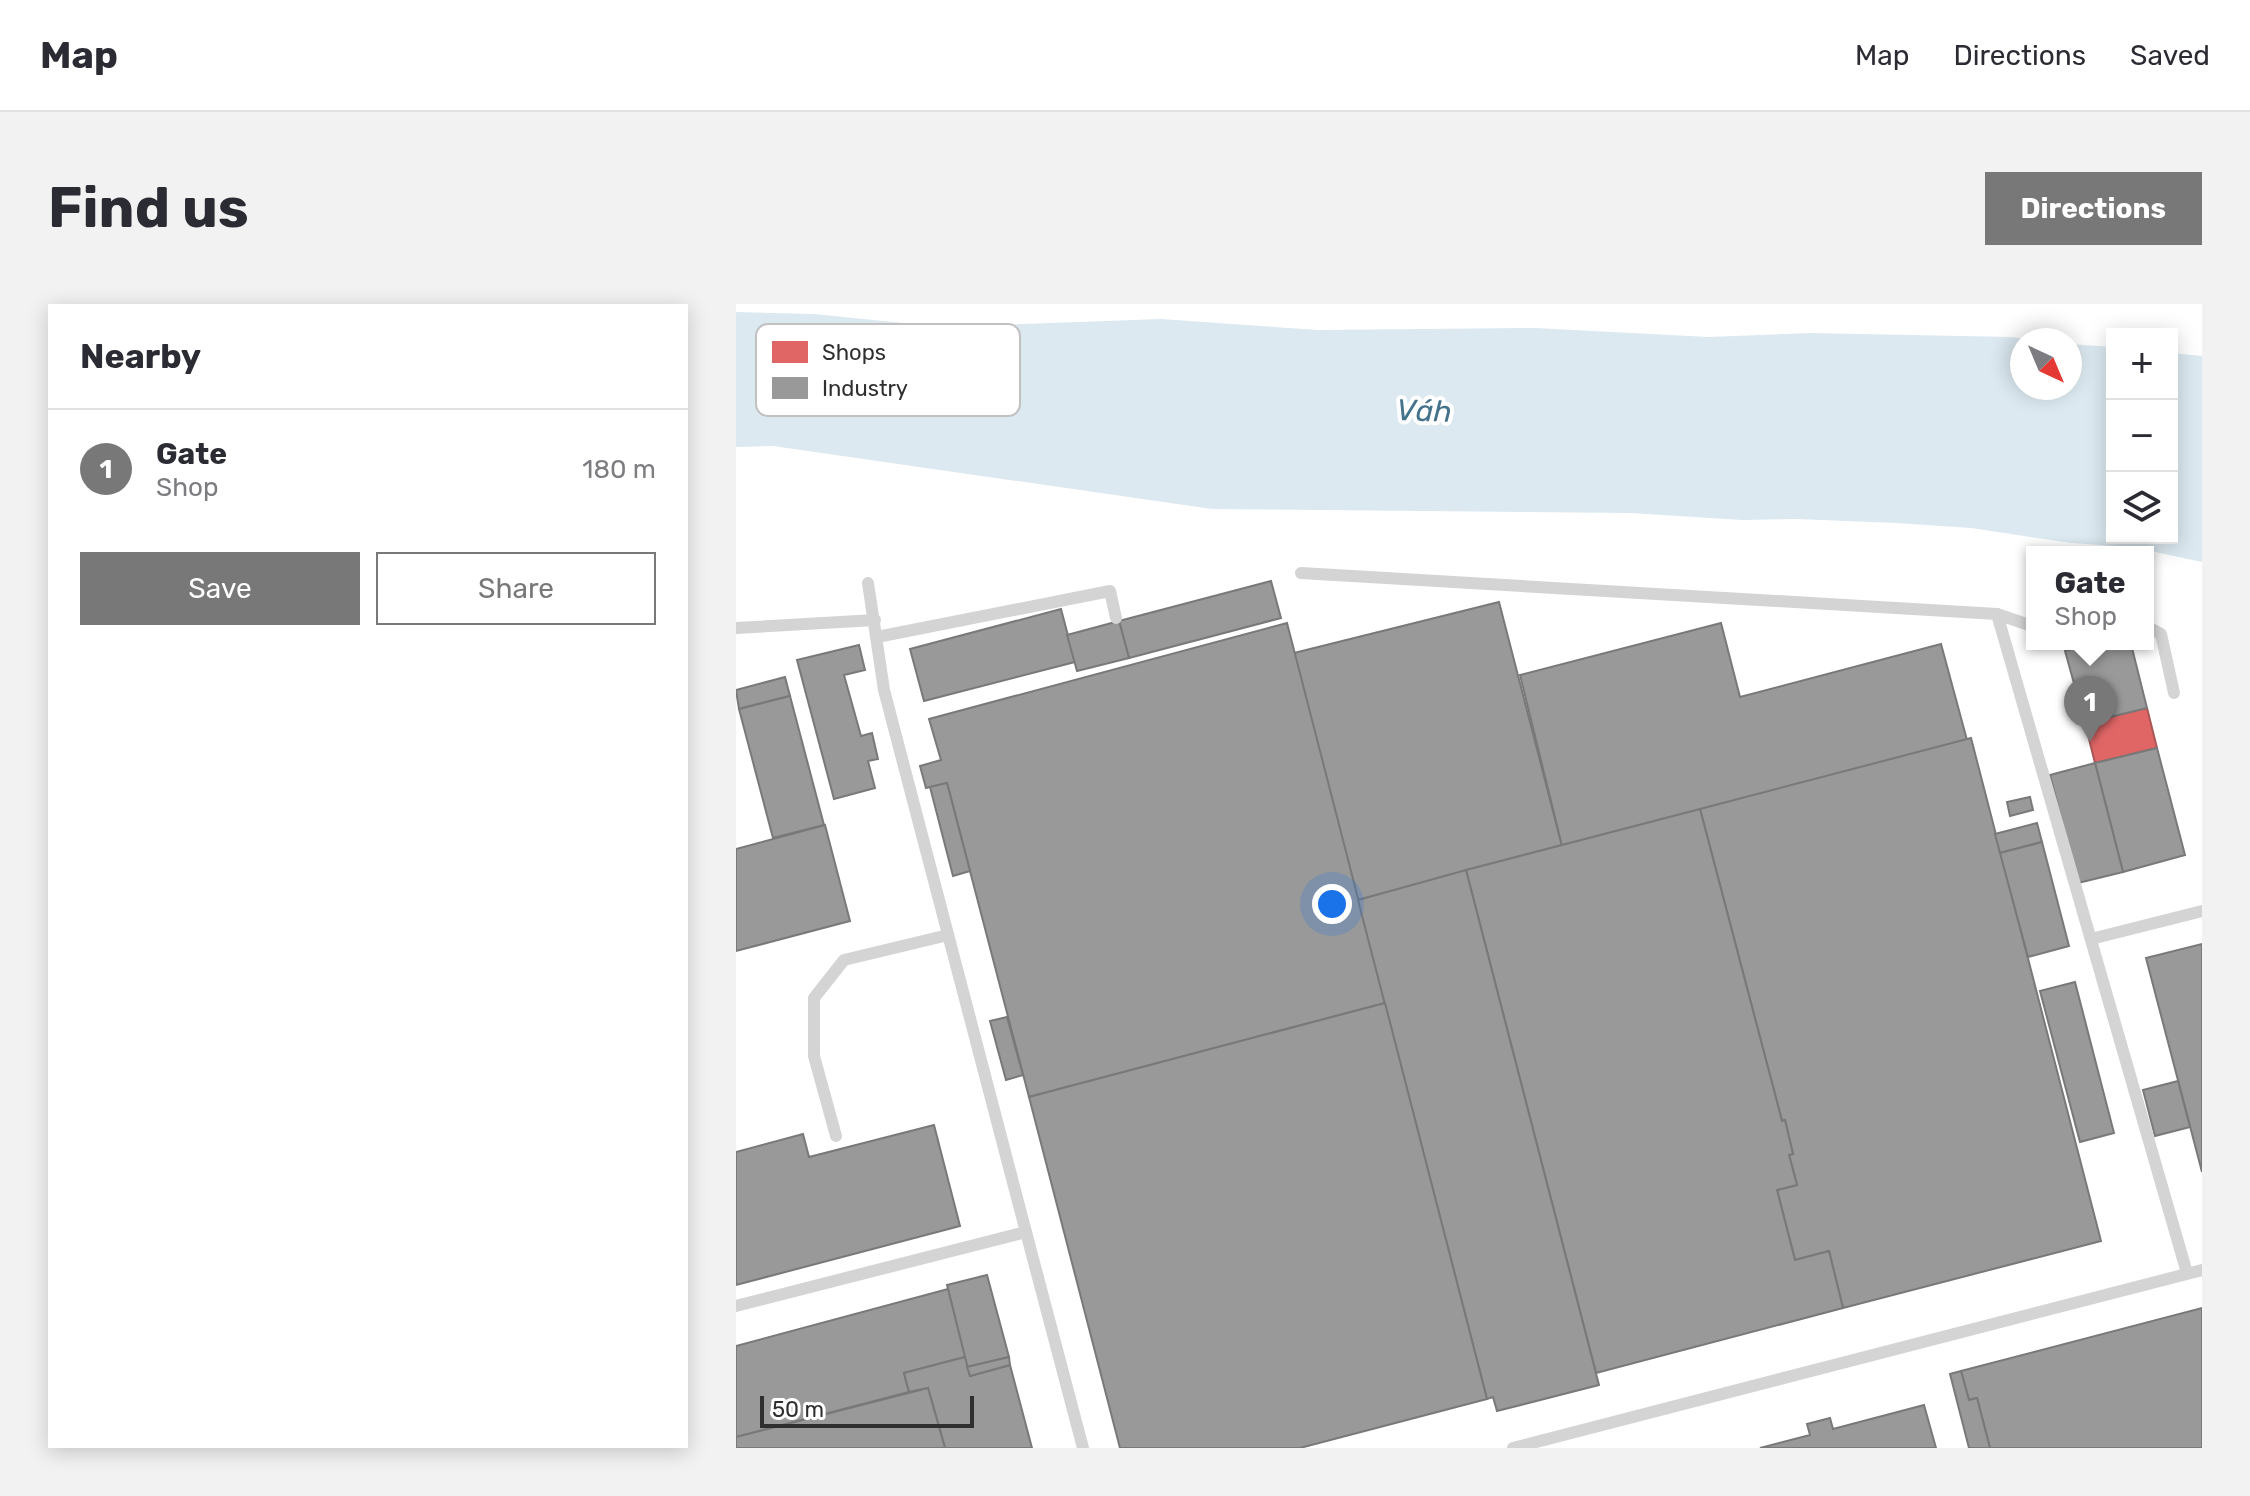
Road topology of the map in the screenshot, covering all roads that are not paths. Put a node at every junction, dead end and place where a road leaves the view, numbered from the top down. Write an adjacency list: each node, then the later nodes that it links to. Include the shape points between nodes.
1 (1301, 573): 3 (lane)
2 (868, 583): 5 (lane)
3 (1997, 614): 6 (lane); 13 (lane)
4 (1116, 618): 9 (lane, via 1110,591)
5 (875, 620): 7 (lane); 9 (lane)
6 (2026, 624)
7 (736, 628)
8 (2154, 630): 10 (lane, via 2161,634)
9 (877, 637): 12 (lane, via 884,690)
10 (2174, 693)
11 (2202, 911): 13 (lane)
12 (948, 935): 14 (lane, via 844,960 814,998 814,1056); 15 (lane)
13 (2091, 939): 17 (lane)
14 (836, 1136)
15 (1026, 1232): 18 (lane); 19 (lane)
16 (2202, 1270): 17 (lane)
17 (2187, 1273): 20 (lane)
18 (736, 1306)
19 (1083, 1448)
20 (1513, 1448)

